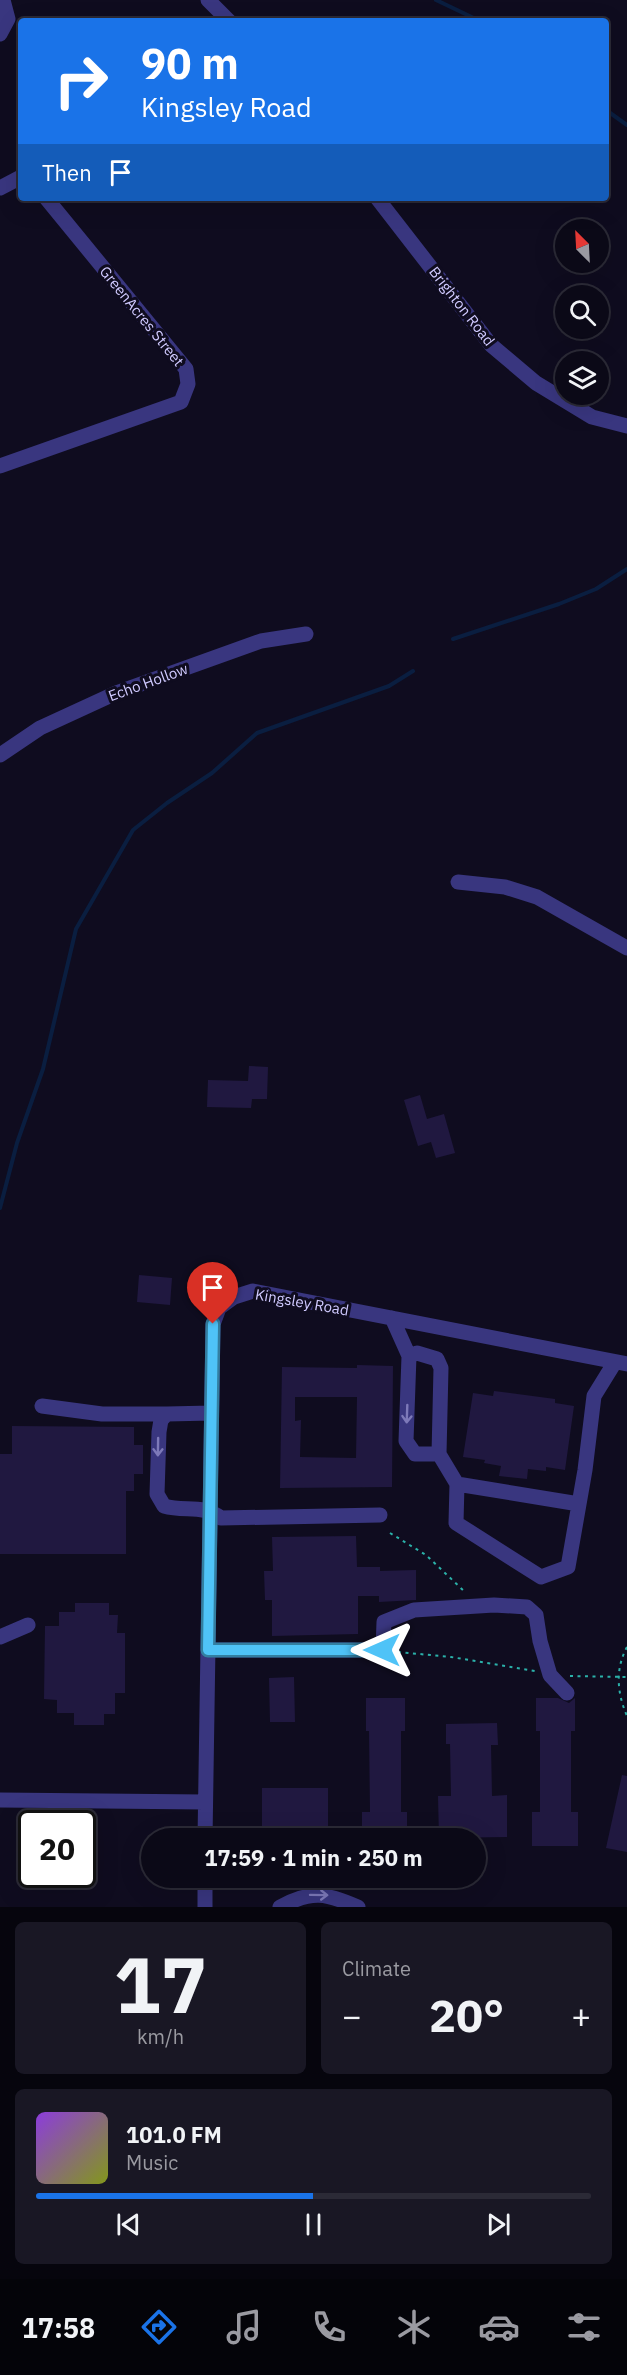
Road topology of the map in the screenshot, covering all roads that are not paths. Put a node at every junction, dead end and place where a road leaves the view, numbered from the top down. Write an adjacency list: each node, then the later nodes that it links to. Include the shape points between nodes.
1 (3, 0): 4 (street, via 8,19)
2 (208, 0): 3 (street)
3 (226, 18)
4 (0, 34)
5 (18, 179): 6 (street)
6 (0, 188)
7 (48, 201): 10 (street, GreenAcres Street, via 186,369 188,384 181,402)
8 (380, 201): 9 (street, Brighton Road, via 491,345 536,383 592,417)
9 (627, 426)
10 (0, 466)
11 (306, 634): 12 (street, Echo Hollow, via 261,641 116,693 40,728)
12 (0, 755)
13 (458, 882): 14 (street, via 505,887 537,897)
14 (627, 948)
15 (392, 1318): 16 (street); 17 (street, Kingsley Road); 19 (street, Kingsley Road, via 253,1291 234,1298 219,1308 213,1324)
16 (409, 1356): 21 (street, one-way to 21, via 406,1441 415,1454); 21 (street, via 417,1353 437,1359 441,1368)
17 (621, 1363): 23 (street, via 594,1396)
18 (42, 1406): 20 (street, via 102,1414)
19 (211, 1413): 20 (street); 24 (street, Kingsley Road)
20 (167, 1414): 24 (street, one-way to 24, via 161,1420 159,1432 160,1500 174,1509)
21 (439, 1454): 22 (street)
22 (457, 1485): 23 (street); 23 (street, via 456,1523 541,1577 568,1567)
23 (579, 1504)
24 (210, 1510): 25 (street, via 221,1518); 28 (street, Kingsley Road)
25 (380, 1515)
26 (28, 1625): 27 (street)
27 (0, 1637)
28 (208, 1650): 29 (street, via 382,1650 384,1622 414,1610 527,1607 536,1615 550,1675); 31 (street, Kingsley Road)
29 (567, 1693)
30 (0, 1800): 31 (street)
31 (205, 1802): 32 (street, Kingsley Road)
32 (205, 1828)
33 (205, 1888): 34 (street)
34 (205, 1907)
35 (280, 1907): 36 (street, one-way to 36, via 308,1895 332,1895)
36 (358, 1907)

